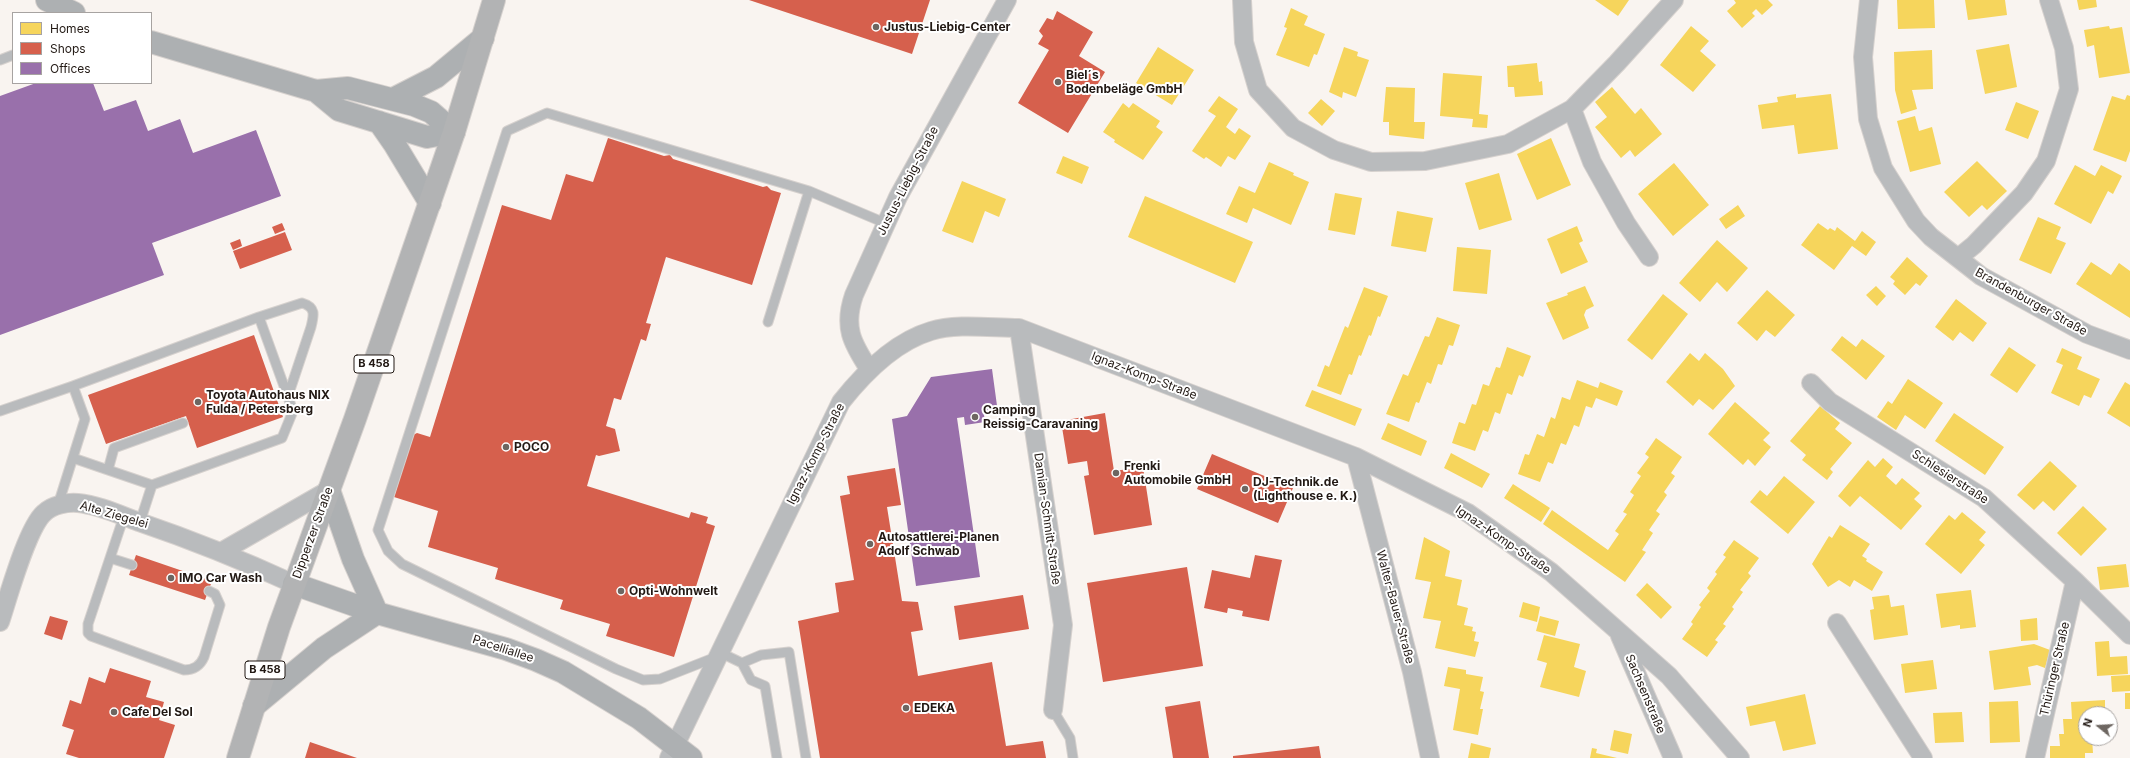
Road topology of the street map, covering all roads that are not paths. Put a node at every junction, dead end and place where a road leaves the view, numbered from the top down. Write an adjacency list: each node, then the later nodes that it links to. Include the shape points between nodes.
1 (47, 0): 8 (main road)
2 (494, 0): 9 (main road, B 458)
3 (1007, 0): 20 (street, Justus-Liebig-Straße)
4 (1242, 0): 15 (street, via 1244,42 1258,90 1293,128 1334,150 1371,162 1426,161 1508,144)
5 (1674, 0): 15 (street, via 1618,63)
6 (1869, 0): 22 (street, Brandenburger Straße, via 1863,57 1868,119 1883,168 1916,221 1931,237)
7 (2049, 0): 22 (street, via 2064,48 2069,89 2046,161 2024,193)
8 (72, 12)
9 (484, 38): 14 (main road, via 436,77); 17 (main road, B 458)
10 (152, 42): 13 (main road)
11 (12, 55): 12 (lane)
12 (0, 60)
13 (316, 91): 14 (main road, via 348,88); 16 (main road, via 339,110)
14 (393, 99): 17 (main road, via 431,112)
15 (1572, 109): 21 (street, via 1592,162 1626,223)
16 (378, 122): 17 (main road, via 427,137); 19 (main road)
17 (454, 132): 19 (main road, B 458)
18 (809, 191): 20 (lane); 24 (lane); 51 (lane, via 547,113 507,131 378,530 388,551 402,564 616,670 643,680 660,679)
19 (430, 203): 37 (main road, Dipperzer Straße / B 458)
20 (885, 224): 27 (street, Justus-Liebig-Straße, via 849,307 850,334 854,346)
21 (1649, 257)
22 (1958, 258): 26 (street, Brandenburger Straße, via 1981,276 2087,334)
23 (259, 317): 29 (lane); 30 (lane); 30 (lane, via 302,303 309,305 313,310 311,327)
24 (768, 322)
25 (1019, 328): 27 (street, Ignaz-Komp-Straße, via 961,327 931,330 906,342); 33 (street, Ignaz-Komp-Straße); 54 (street, Damian-Schmitt-Straße, via 1063,625)
26 (2130, 350)
27 (869, 370): 51 (street, Ignaz-Komp-Straße, via 841,402)
28 (1811, 382): 43 (street, Schlesierstraße, via 1830,402 1984,498)
29 (74, 386): 31 (lane); 34 (lane, via 85,419)
30 (288, 396): 36 (lane, via 293,411 282,438)
31 (0, 411)
32 (183, 423): 35 (lane, via 114,448)
33 (1356, 457): 49 (street, Ignaz-Komp-Straße, via 1468,513 1551,572); 61 (street, Walter-Bauer-Straße, via 1412,672)
34 (73, 458): 35 (lane); 38 (lane)
35 (108, 470): 36 (lane)
36 (152, 485): 39 (lane)
37 (329, 490): 40 (street); 44 (main road, Dipperzer Straße / B 458); 46 (main road, via 353,559)
38 (58, 504): 39 (street, Alte Ziegelei, via 83,504); 47 (street, via 44,513 32,530)
39 (132, 519): 40 (street, Alte Ziegelei); 41 (lane)
40 (221, 552): 44 (street, Alte Ziegelei)
41 (110, 558): 42 (lane); 45 (lane, via 88,624 88,633 94,639 184,670 201,664 216,621 220,605 215,594)
42 (132, 565)
43 (2075, 581): 50 (street, Schlesierstraße); 65 (street, Thüringer Straße)
44 (294, 584): 46 (main road, Pacelliallee); 53 (main road, Dipperzer Straße / B 458)
45 (209, 590)
46 (377, 613): 53 (main road, via 324,648); 55 (main road, Pacelliallee, via 506,649 563,672 639,718)
47 (0, 622)
48 (1837, 623): 64 (street)
49 (1617, 630): 62 (street, Sachsenstraße); 63 (street, Ignaz-Komp-Straße, via 1669,676)
50 (2130, 635)
51 (718, 654): 52 (lane); 55 (street, Ignaz-Komp-Straße)
52 (742, 663): 58 (lane, via 751,680 765,686); 59 (lane, via 761,655 789,652)
53 (254, 706): 56 (main road, Dipperzer Straße / B 458)
54 (1052, 710): 60 (lane, via 1070,738)
55 (672, 751): 57 (main road, Pacelliallee)
56 (238, 758)
57 (691, 758)
58 (777, 758)
59 (806, 758)
60 (1073, 758)
61 (1430, 758)
62 (1673, 758)
63 (1740, 758)
64 (1923, 758)
65 (2035, 758)

